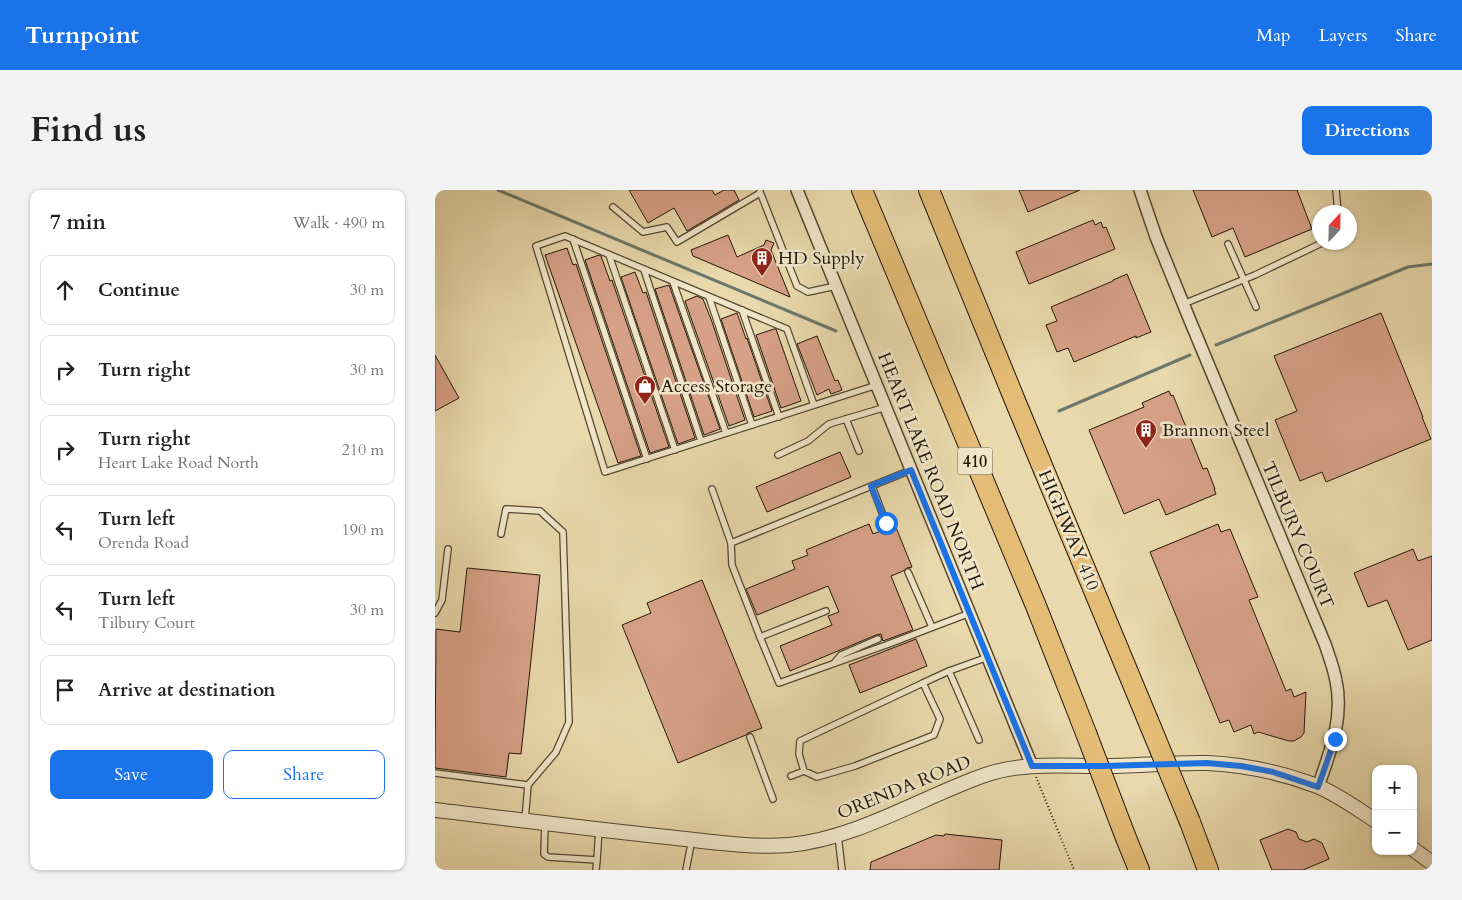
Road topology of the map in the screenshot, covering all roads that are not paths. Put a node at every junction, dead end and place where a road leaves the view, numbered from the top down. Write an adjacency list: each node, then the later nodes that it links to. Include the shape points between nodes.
1 (797, 190): 20 (street, HEART LAKE ROAD NORTH)
2 (849, 190): 14 (highway)
3 (862, 190): 14 (highway, 410)
4 (929, 190): 17 (highway, HIGHWAY 410)
5 (944, 190): 17 (highway)
6 (1140, 190): 22 (street, TILBURY COURT)
7 (1336, 190): 9 (lane)
8 (760, 192): 10 (lane, via 677,242 667,227 643,232); 20 (lane, via 797,286 808,292)
9 (1337, 205)
10 (613, 208)
11 (573, 239): 15 (lane); 36 (lane); 36 (lane, via 565,236 536,246 605,472)
12 (1228, 244): 18 (lane)
13 (1312, 248): 18 (lane)
14 (887, 253): 77 (highway, 410, bridge, via 1036,606)
15 (609, 255): 16 (lane); 33 (lane)
16 (644, 270): 19 (lane); 32 (lane)
17 (966, 278): 78 (highway, HIGHWAY 410, bridge)
18 (1245, 280): 22 (lane); 23 (lane)
19 (673, 282): 21 (lane); 31 (lane)
20 (836, 286): 25 (street, HEART LAKE ROAD NORTH)
21 (709, 297): 24 (lane); 30 (lane)
22 (1183, 304): 62 (street, TILBURY COURT, via 1325,644 1337,682 1339,703 1335,739)
23 (1256, 307)
24 (742, 310): 26 (lane, via 787,329); 28 (lane)
25 (877, 385): 26 (lane); 27 (street, HEART LAKE ROAD NORTH)
26 (813, 405): 28 (lane)
27 (885, 407): 29 (lane); 37 (street, HEART LAKE ROAD NORTH)
28 (779, 417): 30 (lane)
29 (846, 419): 34 (lane); 35 (lane, via 829,424 808,441)
30 (752, 425): 31 (lane)
31 (726, 433): 32 (lane)
32 (701, 441): 33 (lane)
33 (675, 450): 36 (lane)
34 (859, 451)
35 (778, 455)
36 (647, 459)
37 (911, 470): 38 (lane); 47 (street, HEART LAKE ROAD NORTH)
38 (871, 486): 40 (lane); 42 (lane)
39 (711, 489): 42 (lane)
40 (886, 523)
41 (501, 534): 61 (lane, via 506,509 540,511 563,532 569,722 556,752)
42 (731, 543): 49 (lane, via 731,565)
43 (448, 549): 46 (lane, via 442,600)
44 (908, 572): 48 (lane)
45 (826, 611): 49 (lane)
46 (435, 613)
47 (970, 613): 48 (lane); 51 (street, HEART LAKE ROAD NORTH)
48 (932, 627): 52 (lane)
49 (760, 636): 52 (lane, via 779,683)
50 (878, 639): 52 (lane, via 841,655)
51 (987, 657): 53 (lane); 57 (street, HEART LAKE ROAD NORTH)
52 (834, 663)
53 (949, 671): 54 (lane); 56 (lane)
54 (923, 683): 58 (lane, via 800,741 799,754); 58 (lane, via 940,718 934,735 817,777)
55 (750, 737): 63 (lane)
56 (979, 740)
57 (1032, 766): 62 (street, ORENDA ROAD, via 1207,763 1273,772); 69 (street, ORENDA ROAD, via 1007,768 983,776)
58 (804, 771): 60 (lane)
59 (435, 774): 61 (lane)
60 (791, 776)
61 (528, 785): 66 (lane)
62 (1318, 787): 65 (street, ORENDA ROAD)
63 (773, 799)
64 (435, 810): 66 (street, ORENDA ROAD)
65 (1372, 819)
66 (525, 820): 67 (street, ORENDA ROAD)
67 (545, 823): 68 (street, ORENDA ROAD); 72 (lane, via 544,854)
68 (599, 829): 70 (street, ORENDA ROAD); 72 (lane)
69 (838, 834): 70 (street, ORENDA ROAD, via 791,845 760,846); 76 (lane)
70 (691, 839): 75 (lane)
71 (1417, 852): 73 (street)
72 (597, 860): 74 (lane)
73 (1432, 863)
74 (596, 870)
75 (686, 870)
76 (842, 870)
77 (1139, 870)
78 (1209, 870)

